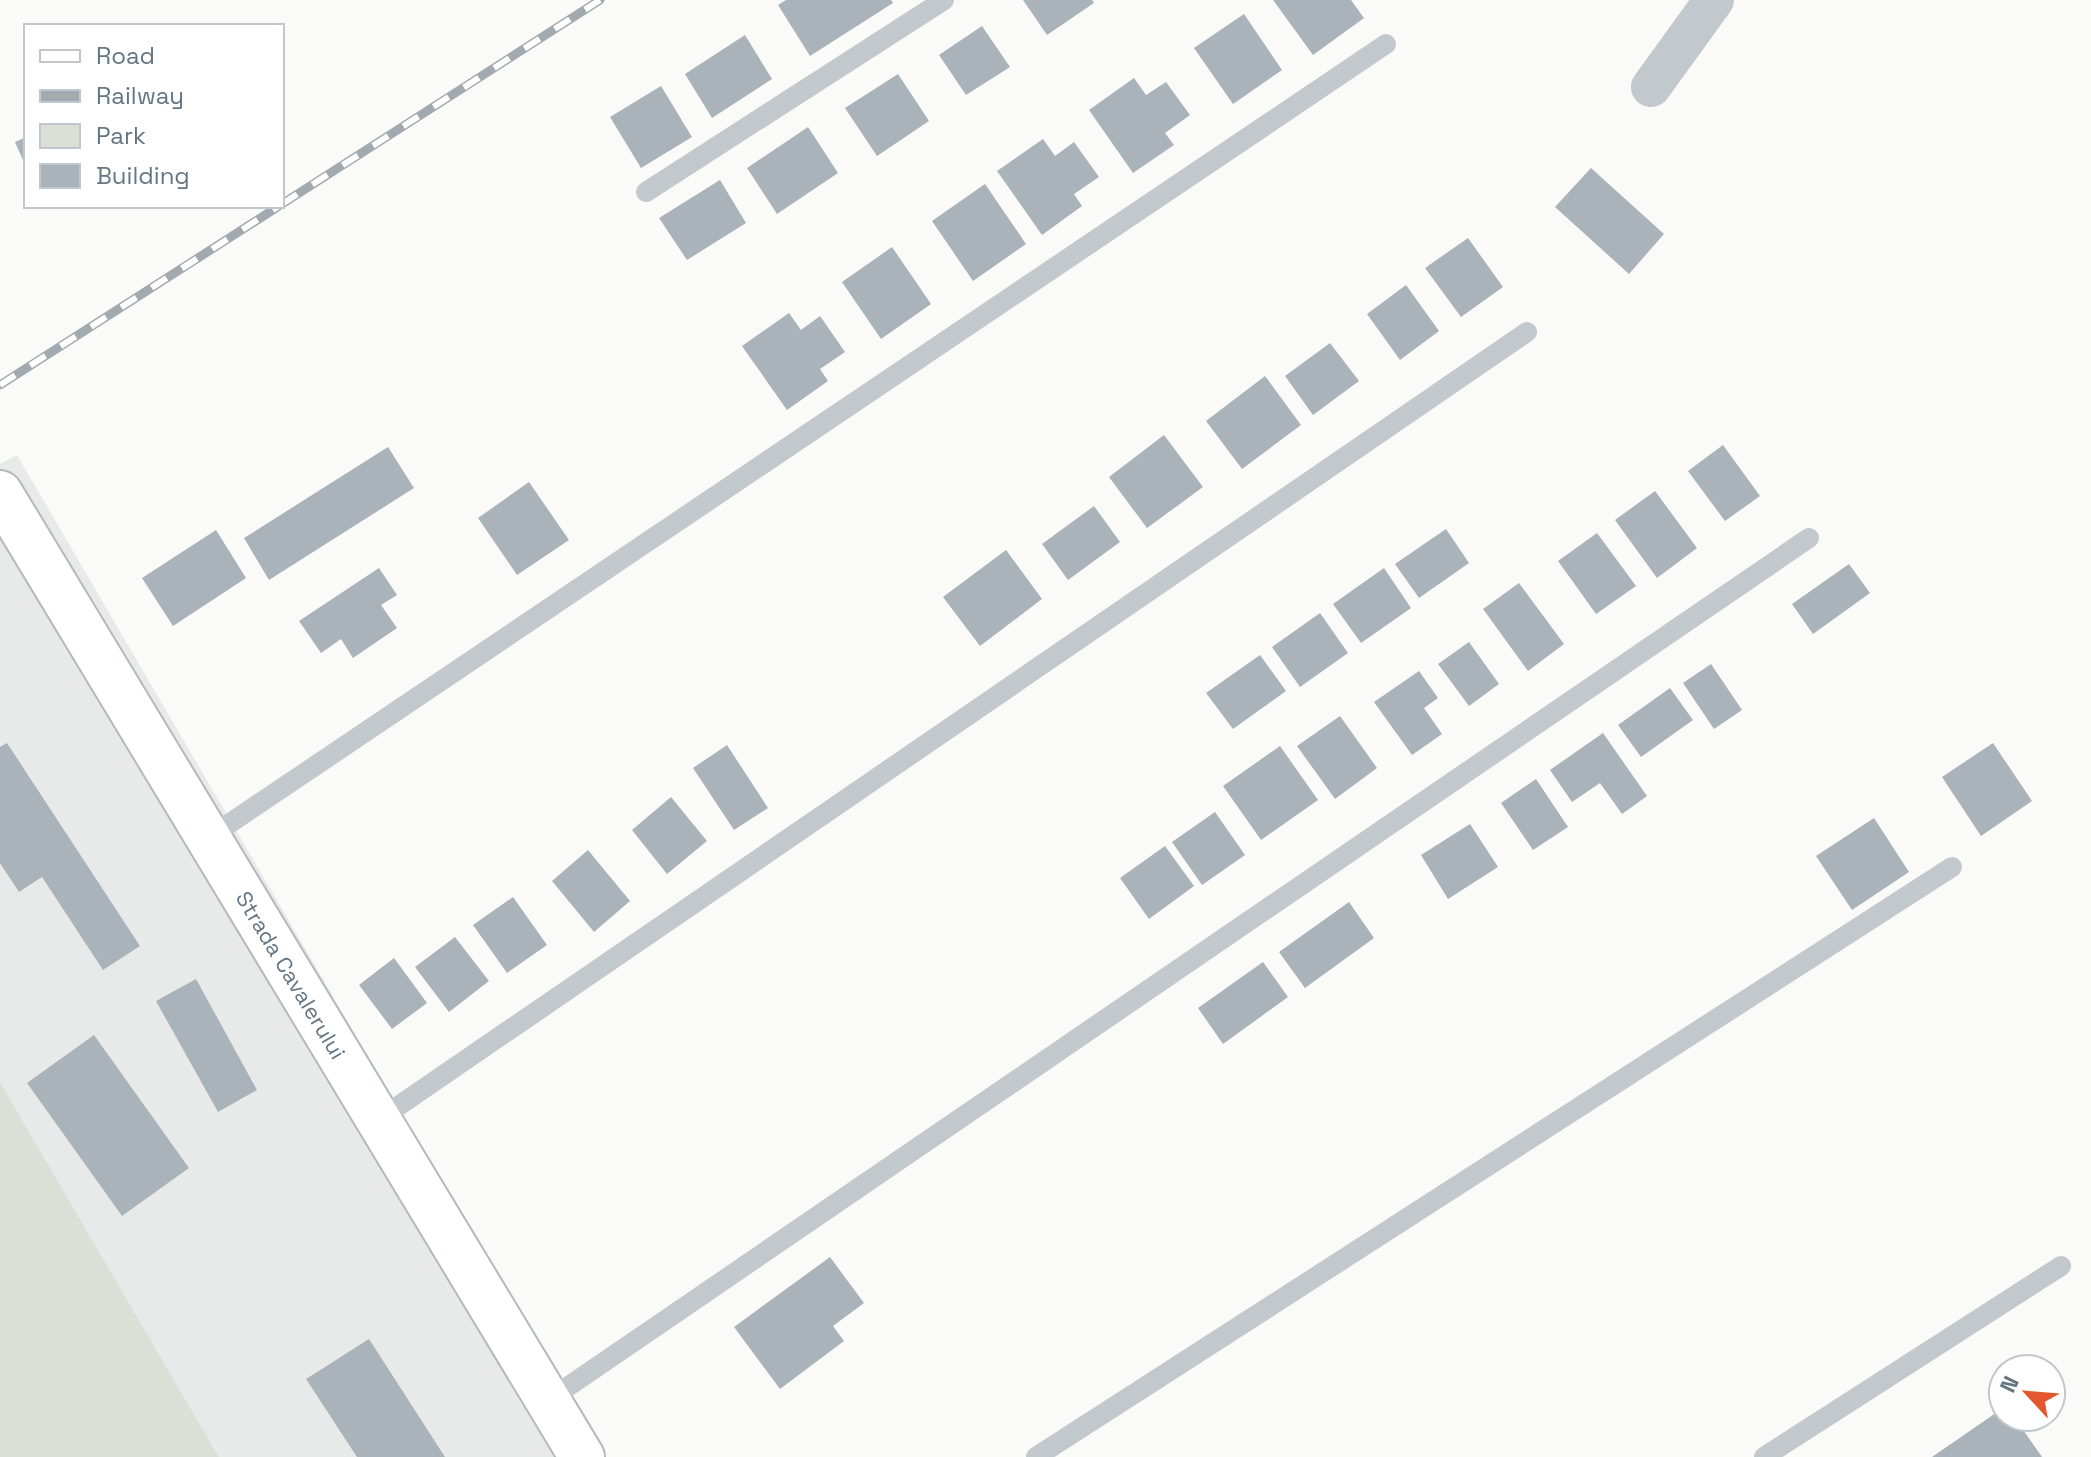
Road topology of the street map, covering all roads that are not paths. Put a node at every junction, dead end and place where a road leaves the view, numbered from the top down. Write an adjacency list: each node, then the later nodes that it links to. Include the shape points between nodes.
1 (944, 0): 5 (lane)
2 (1714, 0): 4 (street)
3 (1386, 44): 9 (lane)
4 (1651, 87)
5 (646, 192)
6 (1527, 332): 11 (lane)
7 (0, 493): 9 (main road, Strada Cavalerului)
8 (1809, 538): 13 (lane)
9 (208, 838): 11 (main road, Strada Cavalerului)
10 (1952, 867): 15 (lane)
11 (378, 1120): 13 (main road, Strada Cavalerului)
12 (2061, 1266): 16 (lane)
13 (547, 1401): 14 (main road, Strada Cavalerului)
14 (582, 1457)
15 (1036, 1457)
16 (1764, 1457)

